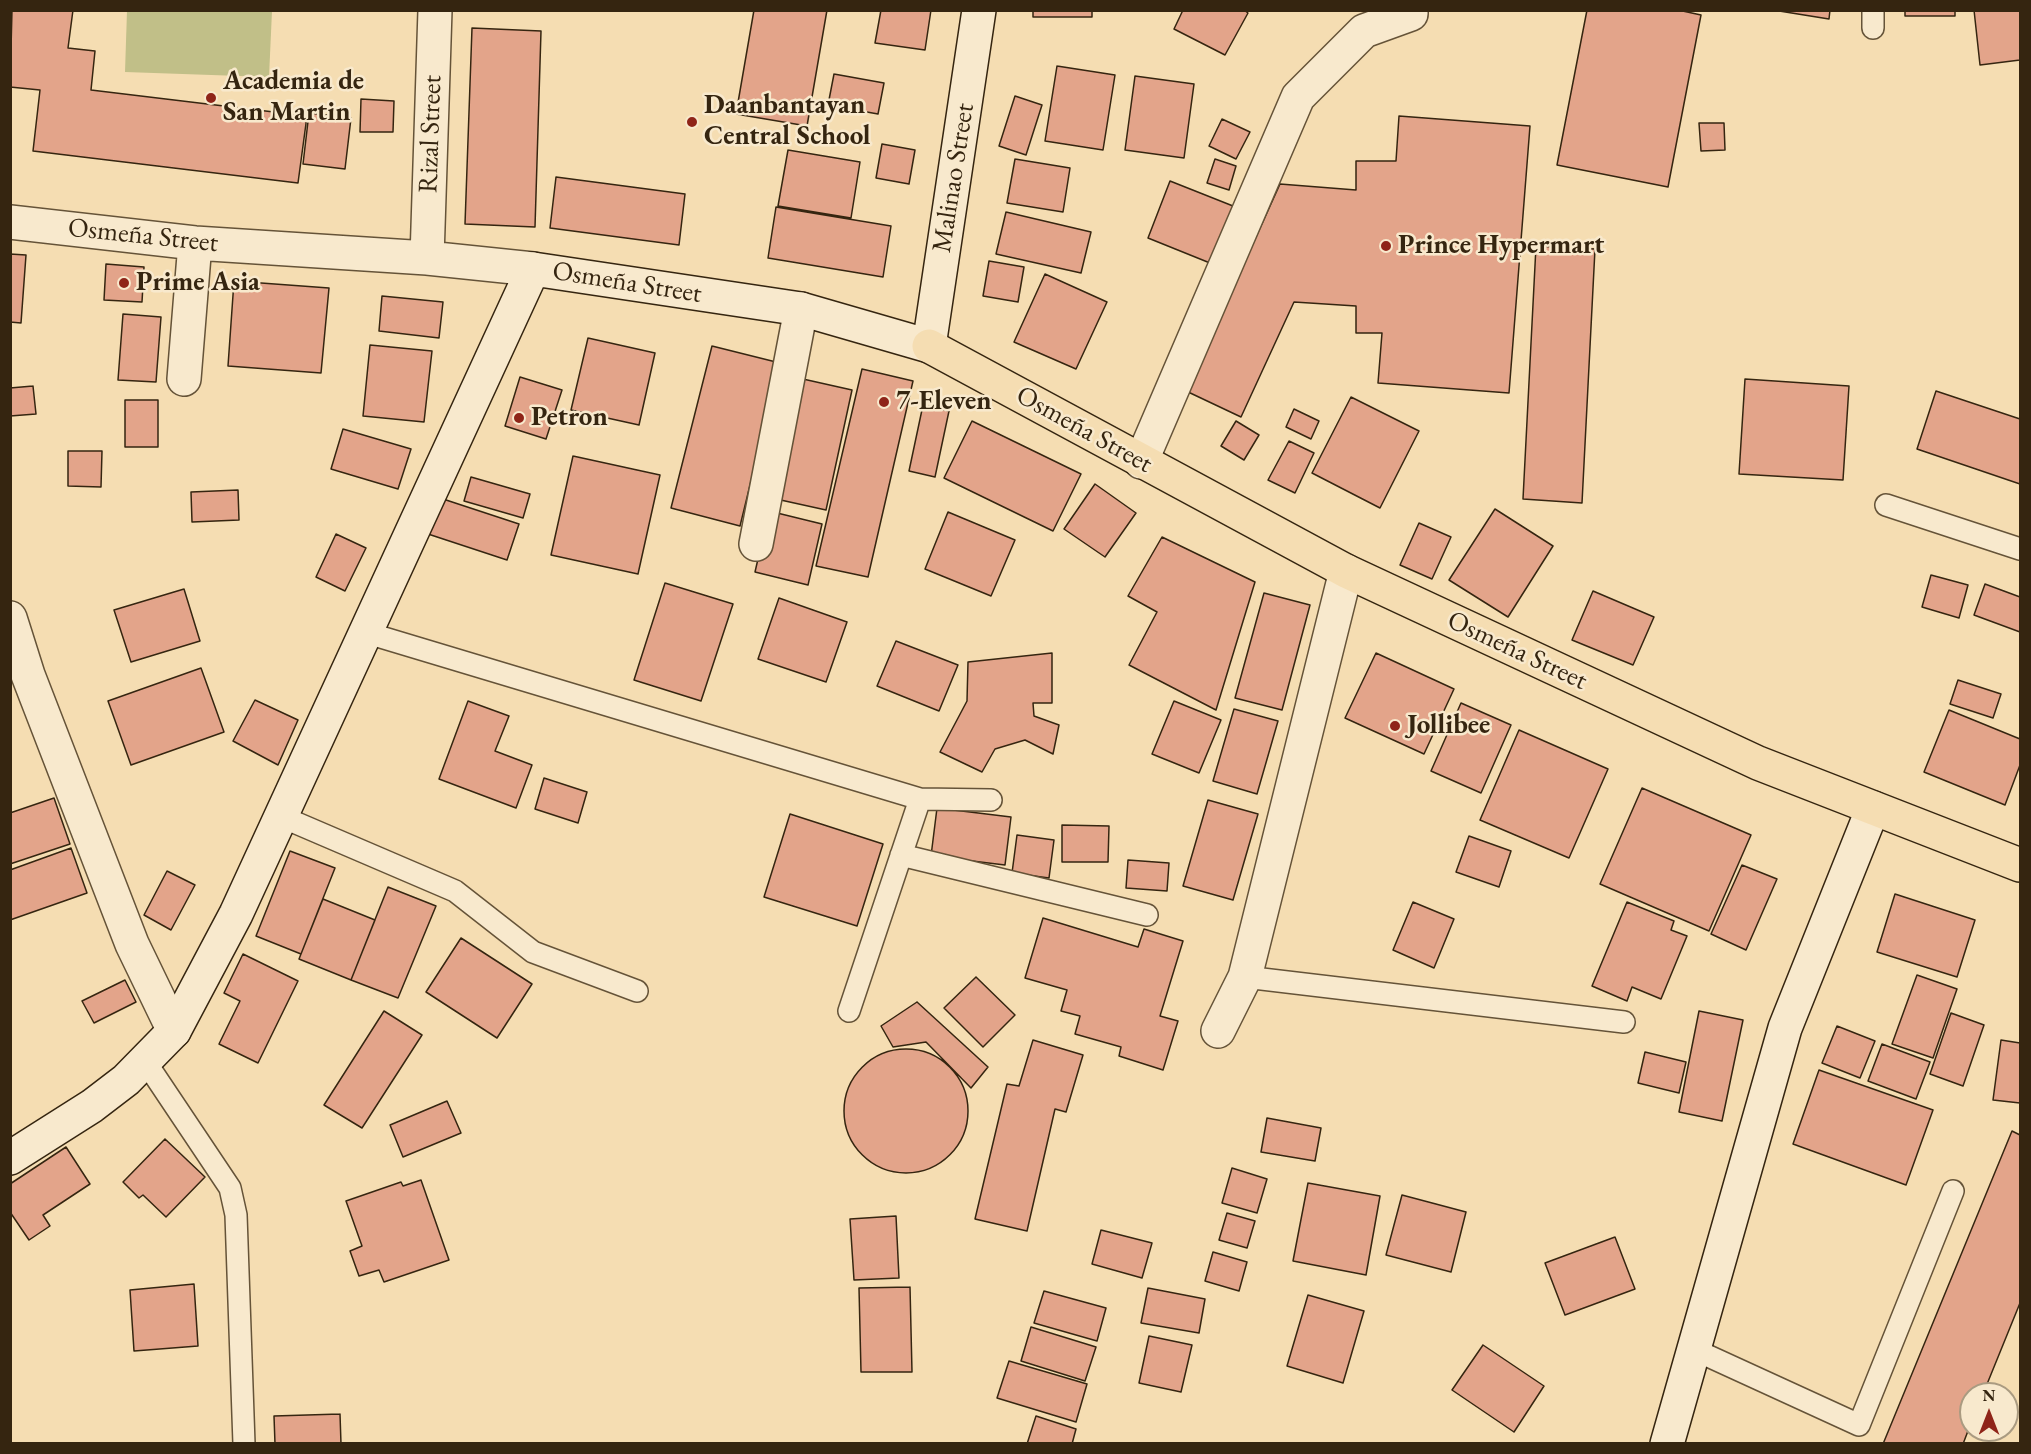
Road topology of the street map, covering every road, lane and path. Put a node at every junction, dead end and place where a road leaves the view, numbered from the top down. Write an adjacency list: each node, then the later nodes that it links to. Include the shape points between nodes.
1 (435, 10): 6 (street, Rizal Street)
2 (979, 10): 9 (street, Malinao Street)
3 (1411, 10): 11 (street, via 1410,14 1364,31 1298,97)
4 (10, 222): 5 (street, Osmeña Street)
5 (195, 243): 6 (street, Osmeña Street); 10 (street)
6 (428, 258): 7 (street, Osmeña Street)
7 (533, 268): 8 (street, Osmeña Street); 17 (street)
8 (801, 309): 9 (street, Osmeña Street); 13 (street)
9 (929, 346): 11 (main road, Osmeña Street)
10 (184, 380)
11 (1141, 462): 15 (main road, Osmeña Street)
12 (1886, 505): 14 (lane)
13 (756, 544)
14 (2020, 549)
15 (1346, 571): 20 (main road, Osmeña Street, via 1758,763); 25 (street)
16 (10, 618): 29 (street, via 28,675 132,944)
17 (364, 633): 18 (lane); 21 (street)
18 (920, 799): 19 (lane); 22 (lane)
19 (991, 800)
20 (1873, 808): 23 (main road, Osmeña Street); 34 (street, via 1785,1028)
21 (280, 816): 26 (lane, via 455,891 533,952); 29 (street, via 236,914)
22 (901, 855): 24 (lane); 27 (lane)
23 (2020, 865)
24 (1147, 915)
25 (1245, 977): 28 (lane); 30 (street)
26 (637, 991)
27 (849, 1011)
28 (1624, 1022)
29 (174, 1031): 31 (street)
30 (1218, 1031)
31 (145, 1060): 32 (street, via 92,1106); 35 (lane, via 230,1188 236,1215)
32 (10, 1158)
33 (1953, 1191): 34 (lane, via 1858,1425)
34 (1693, 1349): 36 (street)
35 (243, 1443)
36 (1667, 1443)

